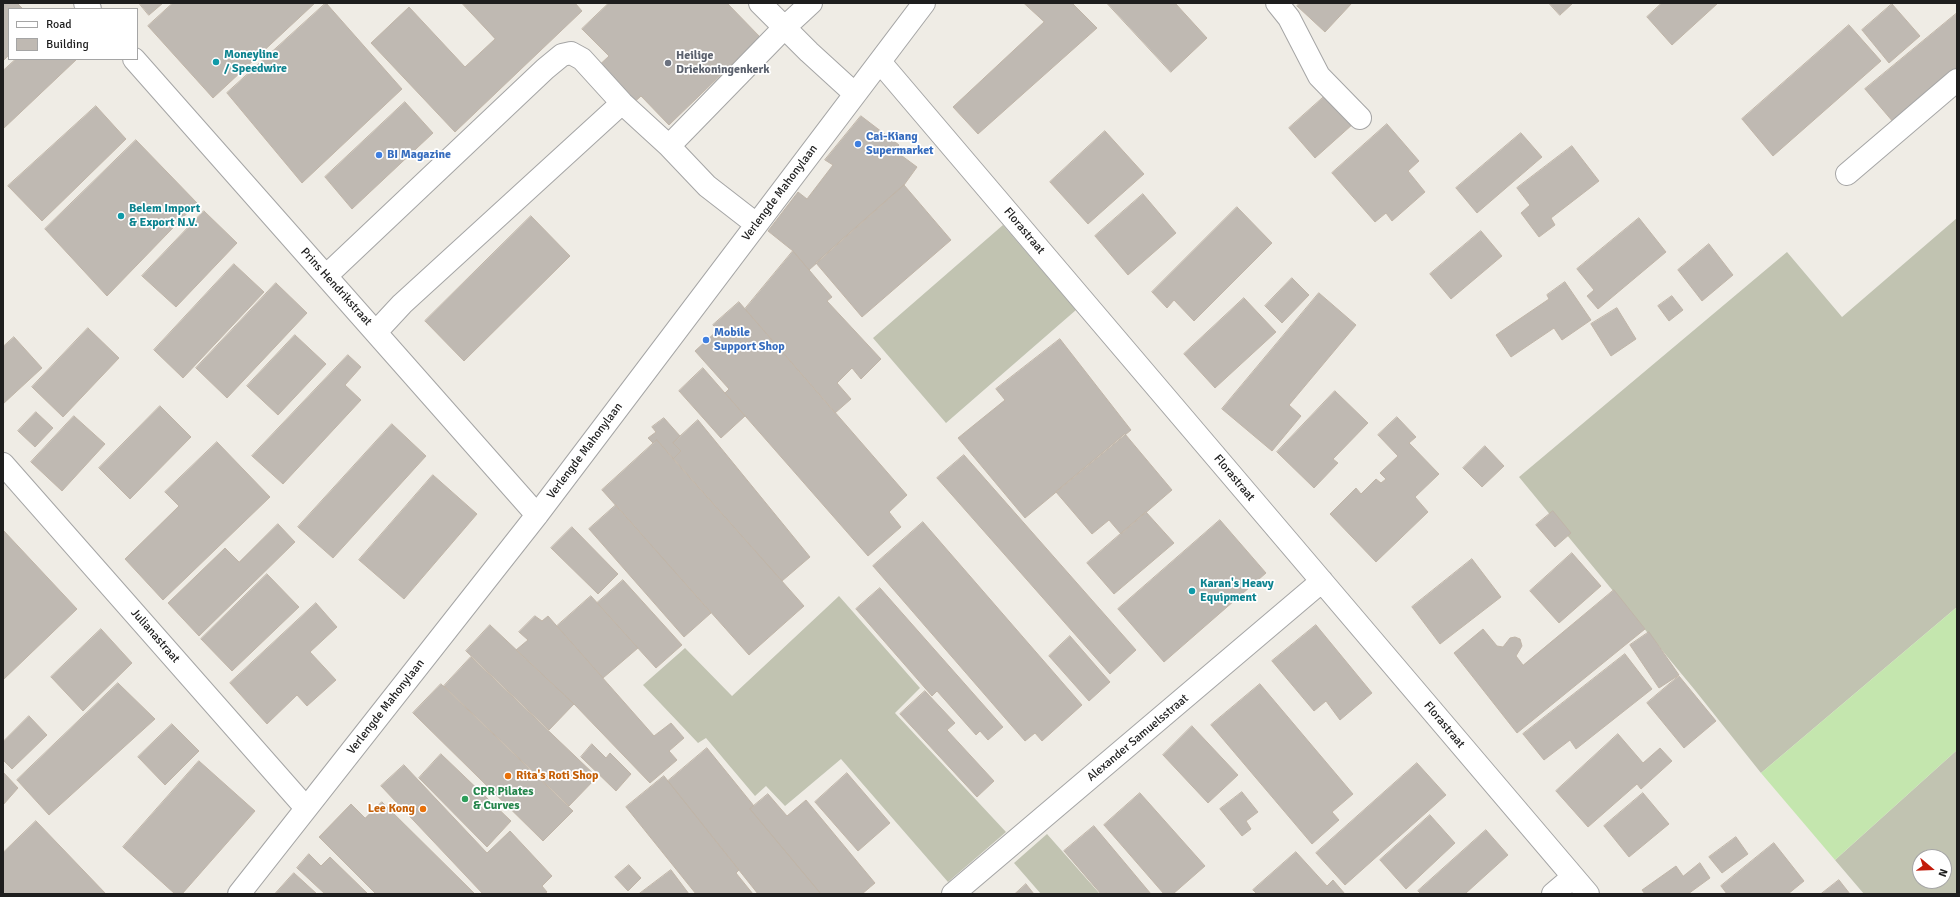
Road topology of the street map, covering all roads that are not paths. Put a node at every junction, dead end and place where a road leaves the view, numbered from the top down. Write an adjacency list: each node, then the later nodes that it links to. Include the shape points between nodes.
1 (760, 3): 5 (street)
2 (811, 3): 5 (street)
3 (924, 3): 7 (street, Verlengde Mahonylaan)
4 (1277, 3): 11 (street, via 1289,18 1319,76)
5 (784, 28): 9 (street); 12 (street)
6 (135, 60): 15 (street, Prins Hendrikstraat)
7 (880, 62): 9 (street, Verlengde Mahonylaan); 19 (street, Florastraat)
8 (1957, 80): 13 (street)
9 (854, 94): 14 (street, Verlengde Mahonylaan)
10 (622, 103): 12 (street); 15 (street, via 582,59 571,52 562,55); 16 (street, via 402,304)
11 (1360, 118)
12 (669, 146): 14 (street, via 707,186)
13 (1847, 174)
14 (756, 224): 18 (street, Verlengde Mahonylaan)
15 (326, 276): 16 (street, Prins Hendrikstraat)
16 (376, 332): 18 (street, Prins Hendrikstraat)
17 (3, 464): 20 (street, Julianastraat)
18 (537, 515): 20 (street, Verlengde Mahonylaan)
19 (1322, 582): 21 (street, Florastraat); 23 (street, Alexander Samuelsstraat)
20 (306, 808): 22 (street, Verlengde Mahonylaan)
21 (1574, 877): 24 (street); 25 (street, Florastraat)
22 (239, 894)
23 (954, 894)
24 (1553, 894)
25 (1588, 894)

